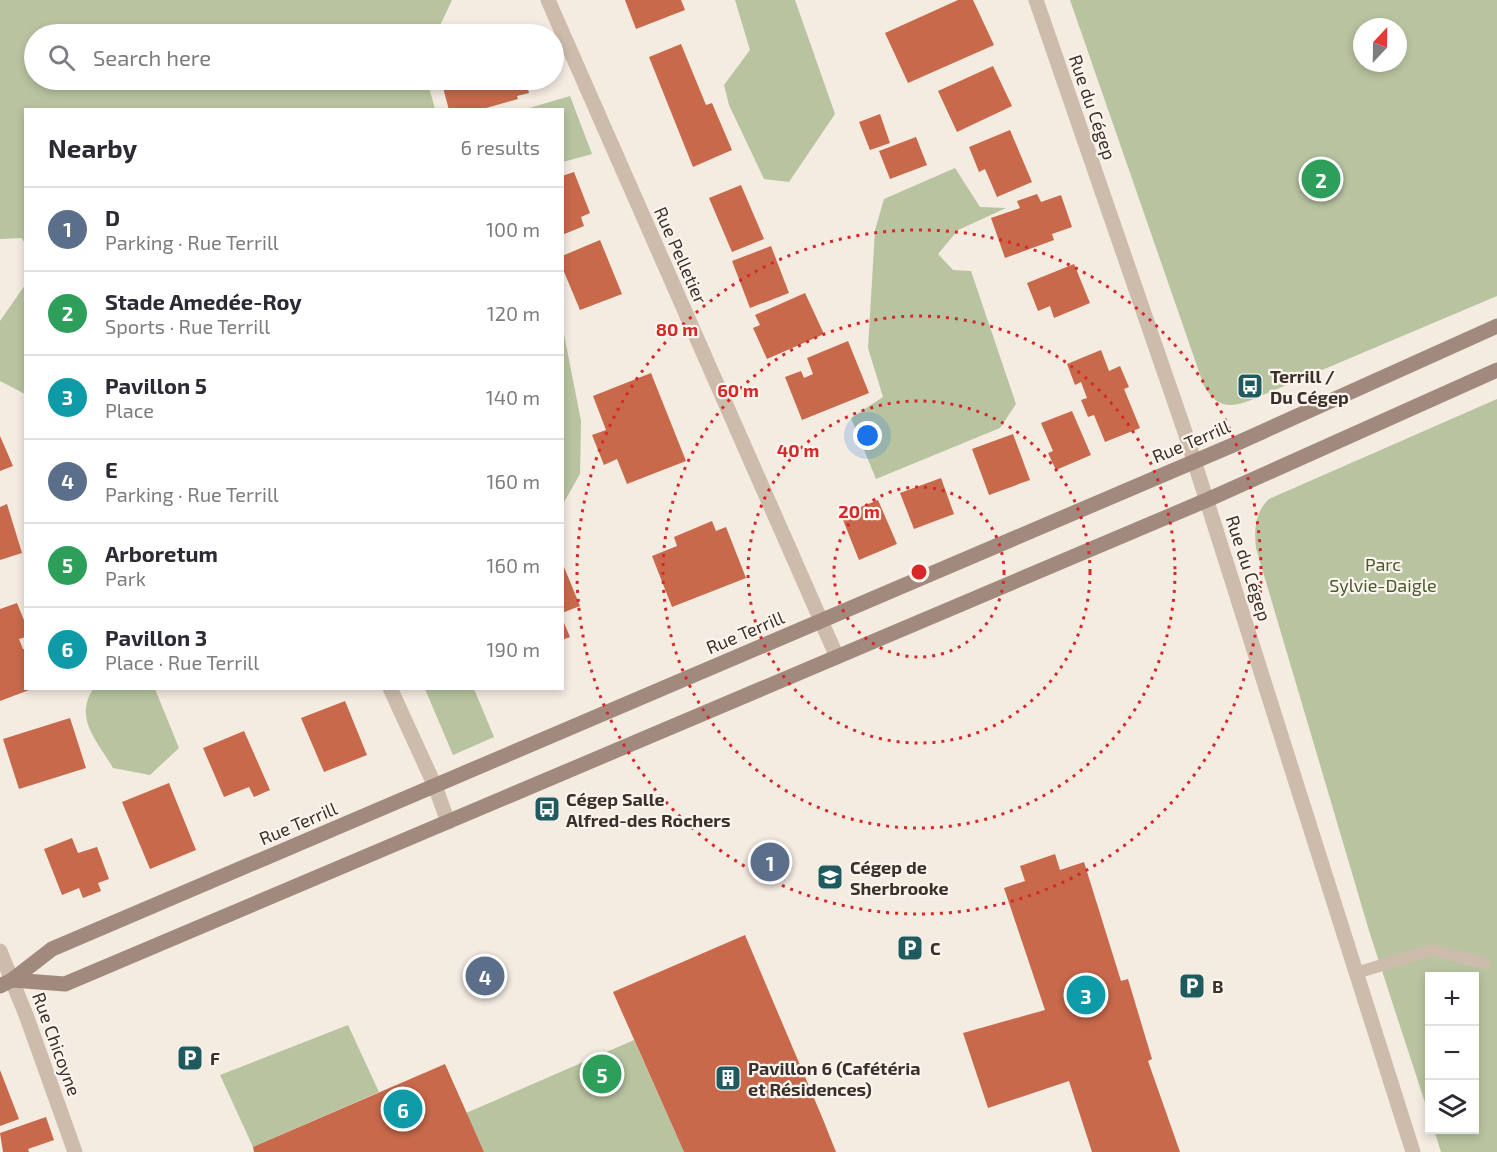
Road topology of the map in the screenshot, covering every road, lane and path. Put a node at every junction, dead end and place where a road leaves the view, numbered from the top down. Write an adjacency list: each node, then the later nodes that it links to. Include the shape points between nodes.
1 (548, 0): 3 (street, Rue Pelletier)
2 (1036, 0): 7 (street, Rue du Cégep)
3 (559, 24)
4 (564, 37): 9 (street, Rue Pelletier)
5 (1497, 326): 7 (street, Rue Terrill)
6 (1497, 370): 8 (street)
7 (1194, 461): 8 (street, Rue du Cégep); 9 (street, Rue Terrill)
8 (1207, 500): 10 (street); 16 (street, Rue du Cégep)
9 (820, 621): 10 (street, Rue Pelletier); 12 (street, Rue Terrill)
10 (837, 657): 13 (street)
11 (391, 690): 12 (street)
12 (435, 786): 13 (street); 17 (street, Rue Terrill, via 52,949)
13 (448, 822): 17 (street, via 65,984)
14 (0, 951): 17 (street, Rue Chicoyne)
15 (1485, 963): 16 (lane, via 1432,950)
16 (1356, 973): 19 (street, Rue du Cégep)
17 (6, 983): 18 (street, Rue Chicoyne)
18 (75, 1152)
19 (1413, 1152)

